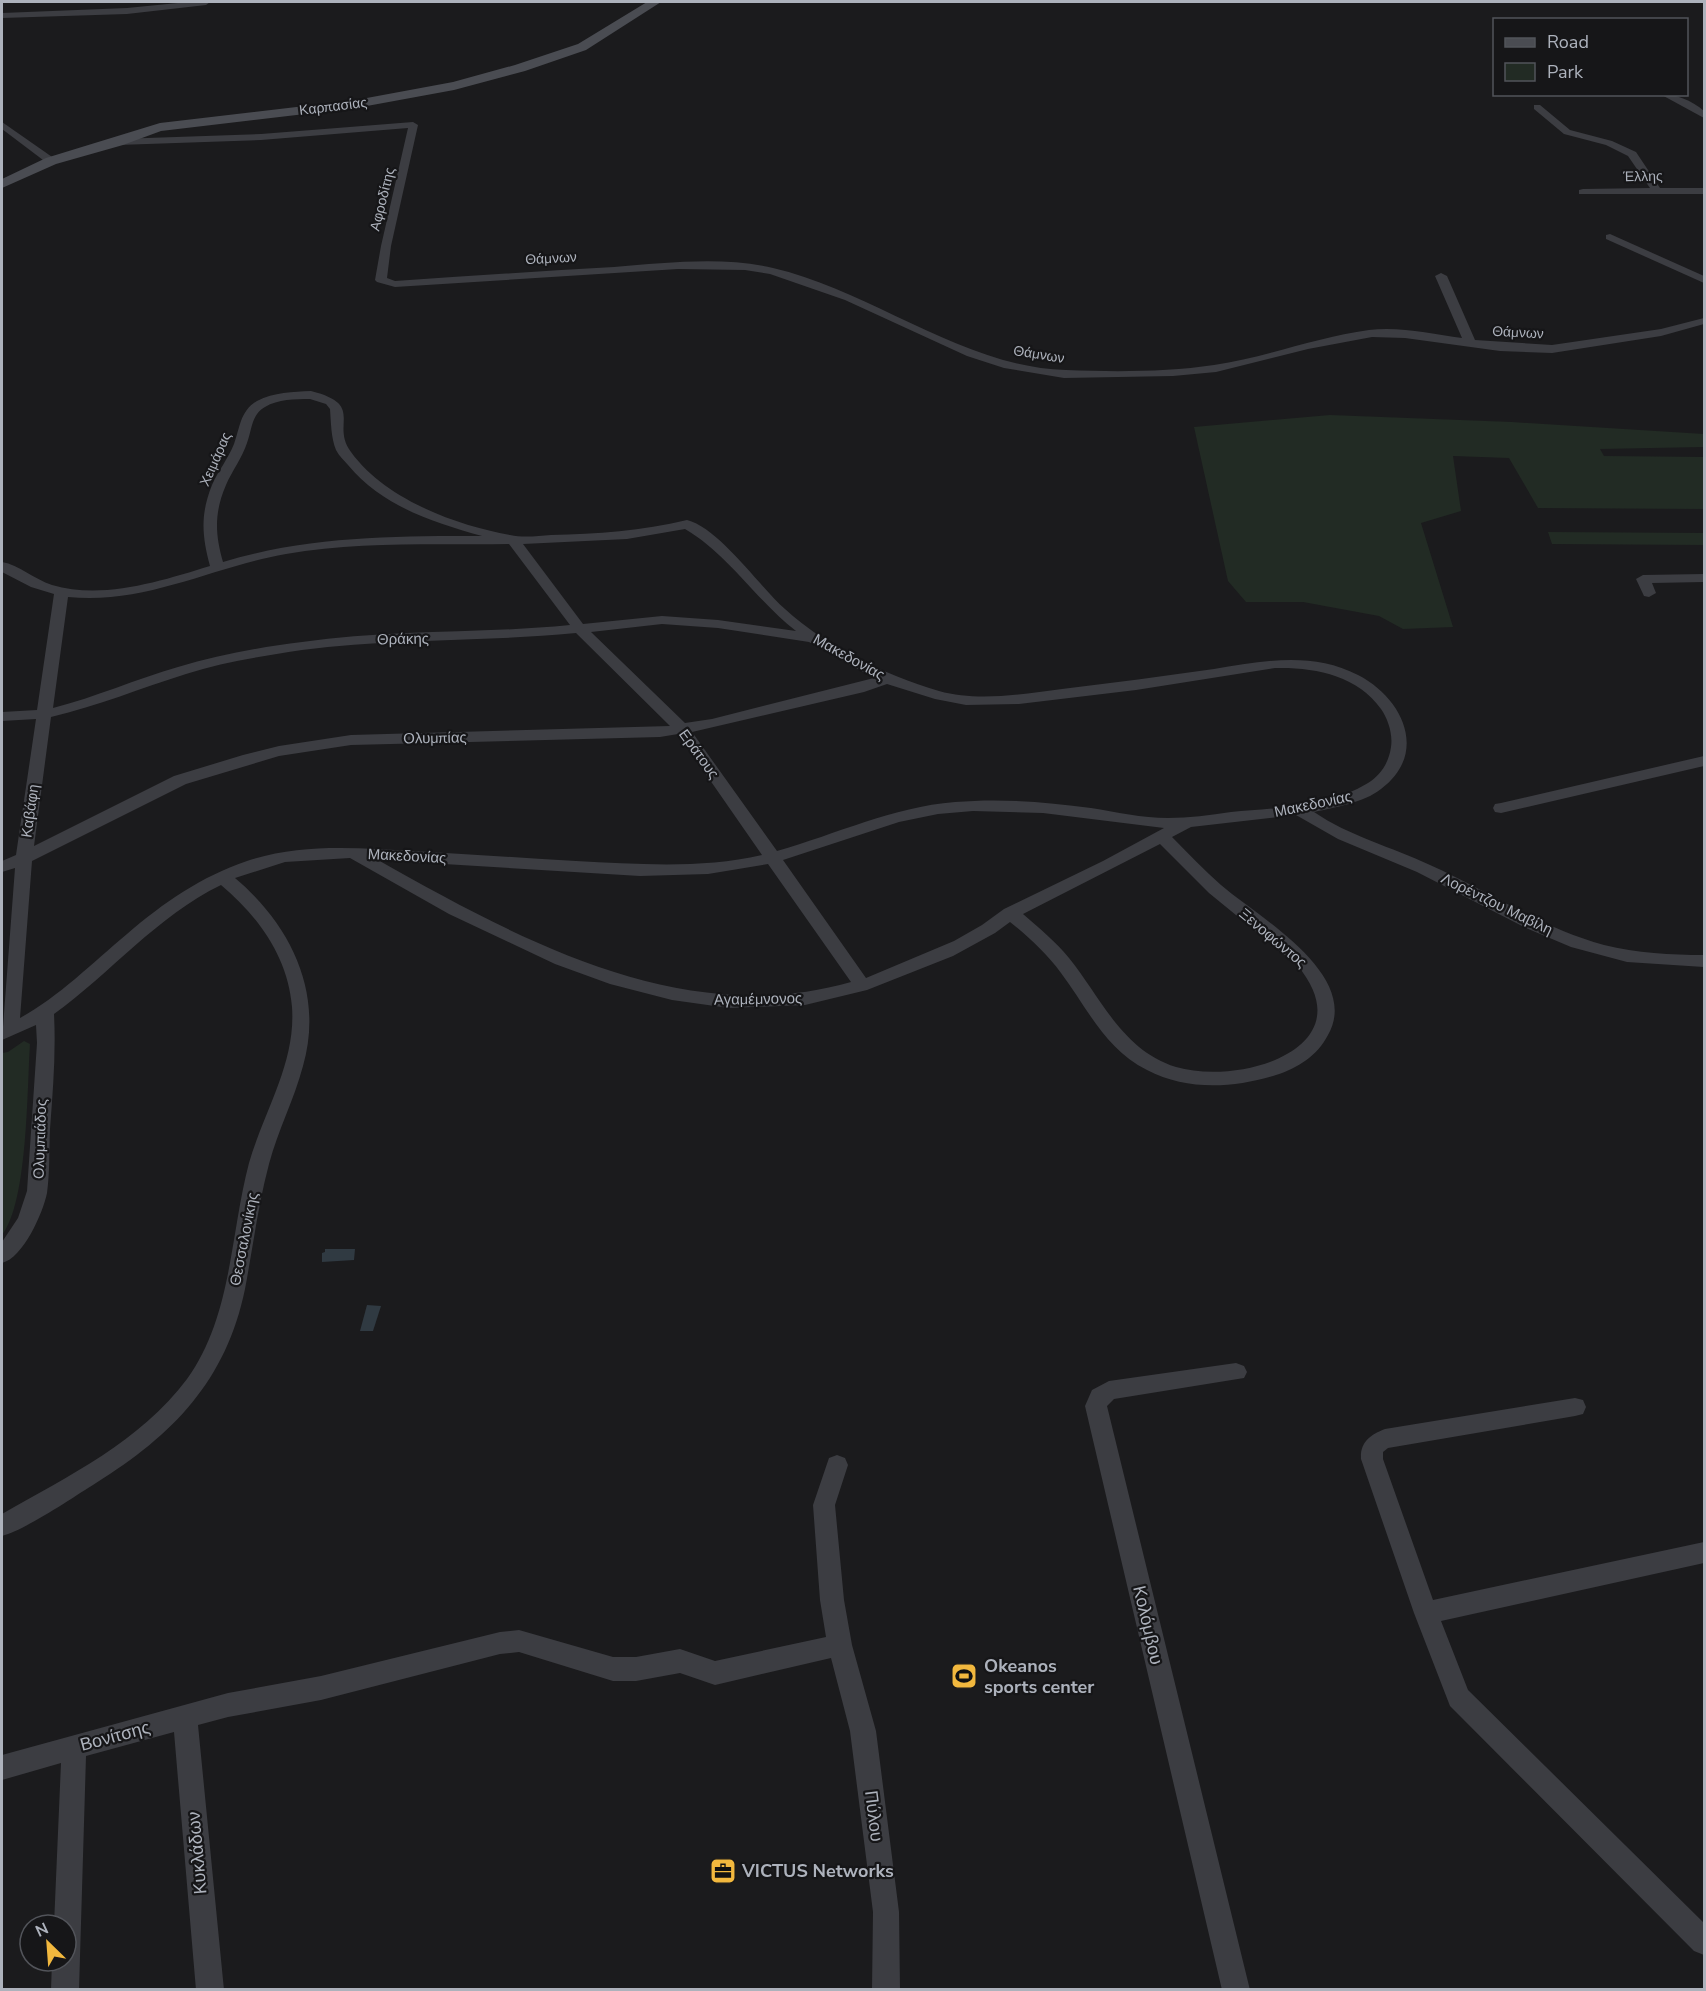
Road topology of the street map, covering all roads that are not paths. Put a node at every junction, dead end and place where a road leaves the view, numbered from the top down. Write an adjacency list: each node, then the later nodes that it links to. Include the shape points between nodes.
1 (206, 2): 3 (street)
2 (655, 2): 9 (street, Καρπασίας, via 582,47 485,78 356,104 160,128)
3 (127, 6): 4 (street)
4 (2, 16)
5 (1669, 96): 7 (street)
6 (1538, 107): 12 (street, via 1567,132 1632,154)
7 (1704, 115)
8 (2, 125): 10 (street)
9 (118, 142): 10 (street, Καρπασίας); 17 (street, Αφροδίτης, via 413,125)
10 (51, 161): 11 (street, Καρπασίας)
11 (2, 184)
12 (1657, 191): 13 (street, Έλλης); 14 (street, Έλλης)
13 (1704, 191)
14 (1583, 192)
15 (1610, 237): 18 (street)
16 (1441, 276): 20 (street)
17 (381, 280): 20 (street, Θάμνων, via 394,284 697,265 754,268 849,298 971,353 1004,364 1064,374 1215,368 1317,343 1378,333)
18 (1704, 280)
19 (1704, 321): 20 (street, Θάμνων, via 1560,348)
20 (1470, 343)
21 (514, 541): 23 (street, Μακεδονίας, via 312,546 264,553); 23 (street, Χειμάρας, via 441,520 380,489 343,451 334,404 322,397 297,395 267,401 247,417 240,445 211,508 209,535); 27 (street, Εράτους); 28 (street, Μακεδονίας, via 630,535 687,524 714,543 780,612)
22 (2, 566): 25 (street, Μακεδονίας, via 38,586)
23 (217, 567): 25 (street, Μακεδονίας, via 128,591)
24 (1704, 578): 26 (street, via 1643,579)
25 (61, 593): 30 (street, Καβάφη)
26 (1649, 593)
27 (580, 628): 28 (street, Θράκης, via 681,621); 30 (street, Θράκης, via 302,646 183,670 90,703); 32 (street, Εράτους)
28 (813, 638): 29 (street, Μακεδονίας)
29 (887, 679): 32 (street, Ολυμπίας); 35 (street, Μακεδονίας, via 940,696 998,700 1119,688 1275,664 1328,668 1359,682 1384,704 1397,726 1400,750 1391,775 1372,789)
30 (45, 714): 31 (street, Θράκης); 39 (street, Καβάφη)
31 (2, 716)
32 (683, 730): 39 (street, Ολυμπίας, via 351,740 279,751 180,780); 40 (street, Εράτους)
33 (1704, 761): 34 (street)
34 (1501, 808)
35 (1300, 810): 36 (street, Μακεδονίας); 44 (street, Λορέντζου Μαβίλη, via 1326,827 1600,950 1675,961)
36 (1190, 822): 37 (street, Αγαμέμνονος); 40 (street, Μακεδονίας, via 1145,822 1012,805 939,808 891,818)
37 (1161, 836): 43 (street, Αγαμέμνονος); 43 (street, Ξενοφώντος, via 1215,889 1315,975 1324,998 1323,1028 1315,1042 1292,1061 1256,1074 1221,1079 1188,1077 1155,1066 1115,1038 1055,953)
38 (353, 853): 40 (street, Μακεδονίας, via 657,870); 42 (street, Μακεδονίας, via 275,859); 45 (street, Αγαμέμνονος, via 481,923 605,976 643,988 711,1000 759,1002 815,997)
39 (24, 858): 41 (street, Ολυμπίας); 47 (street, Καβάφη)
40 (774, 858): 45 (street, Εράτους)
41 (2, 867)
42 (223, 877): 46 (street, Μακεδονίας, via 162,914); 52 (street, Θεσσαλονίκης, via 252,903 283,943 296,978 301,1028 293,1072 260,1163 242,1257 220,1339 194,1386 150,1433 81,1480)
43 (1010, 914): 45 (street, Αγαμέμνονος, via 987,931 932,959)
44 (1704, 961)
45 (862, 985)
46 (45, 1012): 47 (street, Μακεδονίας); 48 (street, Ολυμπιάδος, via 37,1191 32,1213)
47 (6, 1033)
48 (2, 1255)
49 (1236, 1372): 63 (street, Κολόμβου, via 1109,1390 1096,1406)
50 (1575, 1407): 54 (street, via 1385,1439 1372,1448 1372,1459)
51 (837, 1466): 55 (street, Πύλου, via 824,1505)
52 (2, 1526)
53 (1704, 1552): 54 (street)
54 (1426, 1613): 59 (street, via 1459,1698)
55 (840, 1645): 56 (street, Βονίτσης, via 715,1673 680,1661 613,1669 519,1641 500,1643); 62 (street, Πύλου, via 864,1731 886,1912)
56 (185, 1717): 57 (street, Βονίτσης); 61 (street, Κυκλάδων)
57 (74, 1747): 58 (street, Βονίτσης); 60 (street)
58 (2, 1767)
59 (1704, 1941)
60 (65, 1989)
61 (210, 1989)
62 (886, 1989)
63 (1236, 1989)

